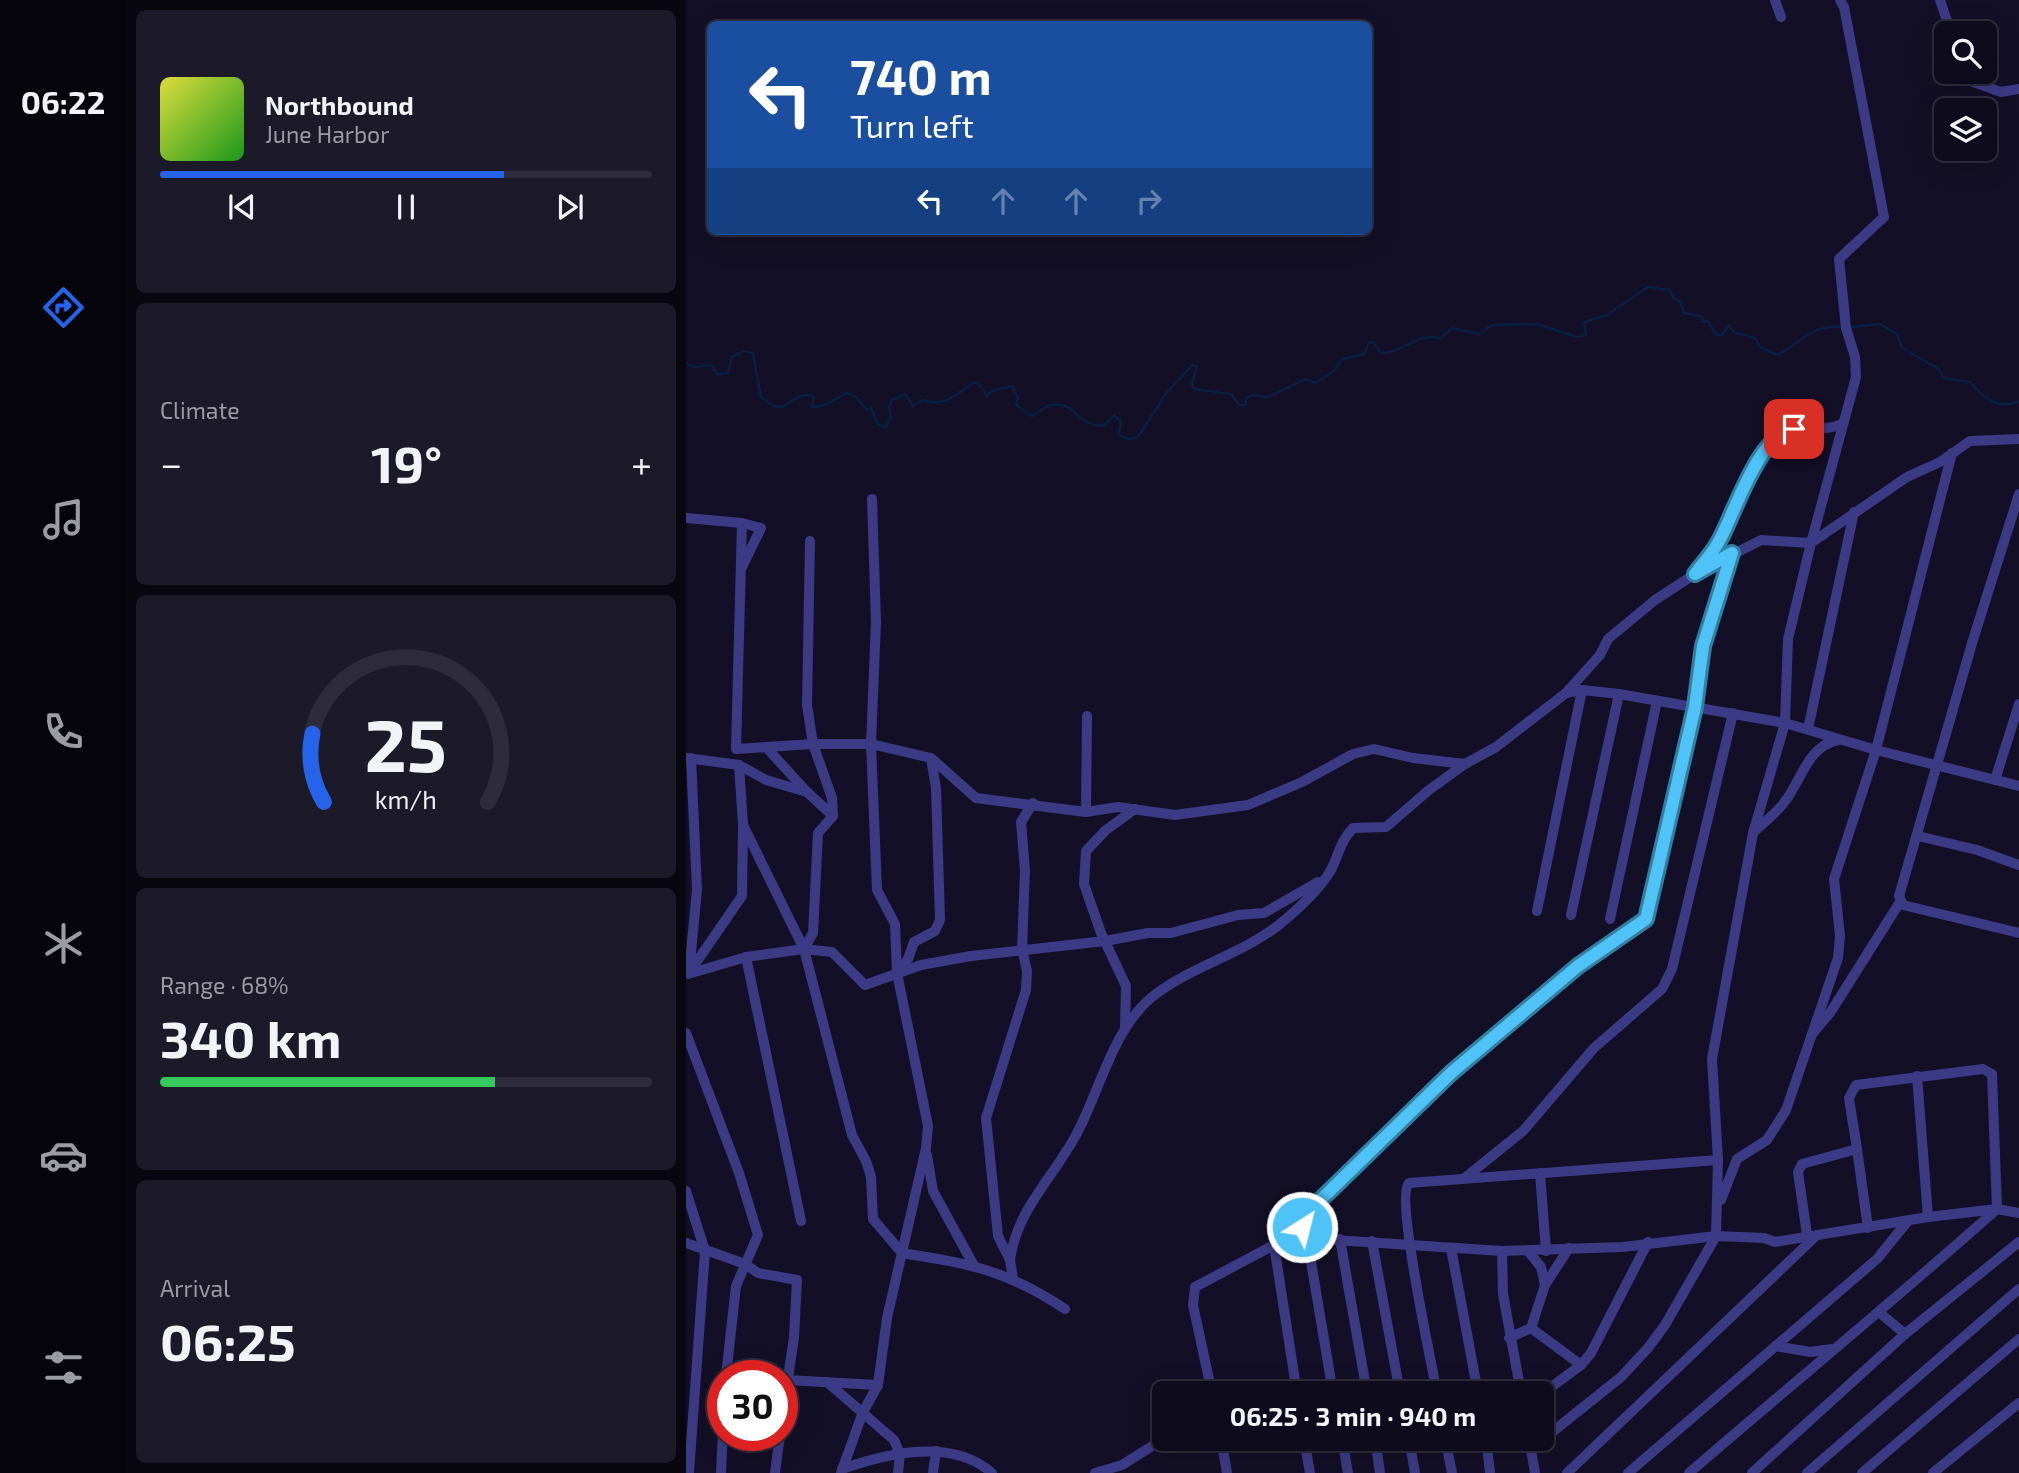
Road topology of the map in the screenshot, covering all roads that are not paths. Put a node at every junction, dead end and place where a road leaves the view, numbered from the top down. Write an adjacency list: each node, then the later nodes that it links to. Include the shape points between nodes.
1 (1775, 0): 4 (street)
2 (1840, 0): 8 (street, via 1884,217 1839,259 1856,377)
3 (1940, 0): 5 (street)
4 (1781, 17)
5 (1947, 21)
6 (1979, 84): 7 (street, via 2001,92)
7 (2019, 89)
8 (1841, 424): 17 (street); 20 (street, via 1787,430 1779,435 1746,480 1718,544)
9 (2019, 439): 10 (street, via 1978,439)
10 (1952, 453): 13 (street); 35 (street)
11 (2019, 494): 40 (street)
12 (872, 499): 33 (street, via 876,622)
13 (1854, 512): 17 (street); 30 (street)
14 (686, 518): 15 (street)
15 (742, 523): 19 (street); 19 (street, via 761,528)
16 (810, 541): 32 (street, via 807,705)
17 (1811, 543): 18 (street, via 1761,540); 29 (street, via 1788,639)
18 (1732, 553): 20 (street); 26 (street, via 1703,646)
19 (741, 571): 34 (street, via 736,749)
20 (1695, 574): 22 (street, via 1608,639 1600,655)
21 (1582, 690): 22 (street); 23 (street); 54 (street)
22 (1566, 693): 38 (street, via 1496,747)
23 (1619, 694): 24 (street); 55 (street)
24 (1657, 701): 26 (street); 56 (street)
25 (2019, 704): 41 (street)
26 (1695, 707): 27 (street); 83 (street, via 1646,919 1578,966 1451,1073 1307,1213)
27 (1733, 713): 29 (street); 72 (street, via 1672,969 1662,989 1594,1048 1524,1131)
28 (1087, 716): 46 (street)
29 (1785, 723): 30 (street); 49 (street)
30 (1808, 729): 31 (street)
31 (1841, 739): 35 (street); 49 (street, via 1824,743 1812,754 1784,803)
32 (813, 744): 33 (street); 34 (street); 47 (street, via 832,798)
33 (871, 744): 37 (street); 62 (street, via 877,890 895,925)
34 (766, 747): 43 (street)
35 (1876, 751): 40 (street); 66 (street, via 1834,878 1838,958)
36 (689, 758): 39 (street); 63 (street, via 697,890)
37 (931, 758): 44 (street, via 976,798); 62 (street, via 940,920 935,931 914,942)
38 (1465, 764): 45 (street, via 1374,749 1353,754 1248,804 1175,815); 52 (street, via 1385,827 1353,828 1341,840)
39 (739, 765): 43 (street, via 766,780); 48 (street)
40 (1937, 766): 41 (street); 50 (street)
41 (1995, 780): 42 (street)
42 (2019, 786)
43 (807, 792): 47 (street)
44 (1032, 803): 46 (street); 60 (street, via 1021,822 1025,871)
45 (1135, 808): 46 (street); 58 (street, via 1086,851 1084,884)
46 (1086, 812)
47 (833, 816): 59 (street, via 818,833 813,933)
48 (743, 825): 59 (street); 63 (street, via 742,896)
49 (1753, 833): 70 (street, via 1712,1059)
50 (1918, 836): 51 (street); 53 (street)
51 (2019, 865)
52 (1332, 867): 58 (street, via 1317,882 1264,913 1238,915 1171,933); 64 (street, via 1282,923 1235,953 1174,981 1138,1010)
53 (1900, 902): 57 (street); 66 (street)
54 (1536, 911)
55 (1571, 915)
56 (1610, 919)
57 (2019, 933)
58 (1104, 941): 60 (street); 64 (street, via 1126,986)
59 (804, 949): 61 (street); 62 (street, via 832,952 865,985); 97 (street, via 852,1135 871,1177 873,1219)
60 (1022, 949): 62 (street, via 920,965); 98 (street, via 1026,990 986,1118 998,1236)
61 (746, 957): 63 (street); 78 (street)
62 (897, 973): 68 (street, via 928,1126)
63 (687, 975)
64 (1125, 1031): 98 (street, via 1062,1160 1024,1212)
65 (686, 1034): 99 (street, via 758,1235)
66 (1811, 1037): 76 (street, via 1786,1110 1767,1140 1737,1159)
67 (1917, 1076): 69 (street, via 1856,1084 1851,1090); 74 (street, via 1983,1069 1992,1074); 77 (street)
68 (926, 1148): 97 (street); 100 (street, via 933,1191)
69 (1857, 1149): 80 (street); 81 (street, via 1802,1164 1798,1172)
70 (1718, 1160): 71 (street); 76 (street)
71 (1540, 1173): 72 (street); 96 (street)
72 (1466, 1177): 89 (street, via 1405,1187)
73 (686, 1191): 93 (street)
74 (1997, 1209): 75 (street); 77 (street); 105 (street)
75 (2019, 1213)
76 (1717, 1214): 82 (street)
77 (1928, 1217): 79 (street)
78 (801, 1221)
79 (1907, 1222): 80 (street); 110 (street, via 1877,1259)
80 (1868, 1228): 81 (street)
81 (1812, 1235): 82 (street, via 1775,1242); 160 (street)
82 (1717, 1236): 86 (street); 129 (street, via 1648,1348 1621,1377)
83 (1304, 1238): 84 (street); 90 (street); 118 (street)
84 (1340, 1239): 85 (street); 119 (street)
85 (1372, 1241): 89 (street); 120 (street)
86 (1648, 1242): 92 (street); 114 (street)
87 (2019, 1242): 107 (street)
88 (686, 1243): 93 (street)
89 (1410, 1244): 91 (street); 121 (street)
90 (1274, 1245): 116 (street, via 1195,1287 1193,1305); 117 (street)
91 (1451, 1248): 94 (street); 122 (street)
92 (1569, 1248): 96 (street); 102 (street)
93 (705, 1251): 99 (street); 145 (street)
94 (1502, 1251): 95 (street); 108 (street)
95 (1528, 1251): 96 (street); 102 (street, via 1541,1267)
96 (1546, 1251)
97 (902, 1254): 100 (street); 125 (street)
98 (1010, 1260): 101 (street)
99 (745, 1264): 112 (street, via 736,1286); 113 (street, via 758,1273 797,1280)
100 (973, 1265): 101 (street)
101 (1013, 1279): 104 (street)
102 (1545, 1285): 106 (street)
103 (2019, 1289): 164 (street)
104 (1065, 1309)
105 (1880, 1313): 107 (street); 111 (street)
106 (1531, 1328): 108 (street); 114 (street)
107 (1905, 1334): 163 (street)
108 (1509, 1338): 123 (street)
109 (2019, 1339): 165 (street)
110 (1776, 1346): 111 (street, via 1810,1352); 161 (street)
111 (1832, 1349): 162 (street)
112 (728, 1360)
113 (790, 1360)
114 (1581, 1366): 126 (street)
115 (798, 1381): 124 (street)
116 (1207, 1381)
117 (1295, 1381)
118 (1331, 1381)
119 (1365, 1381)
120 (1398, 1381)
121 (1435, 1381)
122 (1476, 1381)
123 (1518, 1381)
124 (827, 1382): 125 (street); 128 (street)
125 (878, 1385): 128 (street)
126 (1554, 1385)
127 (2019, 1403): 166 (street)
128 (863, 1412): 142 (street, via 894,1440); 144 (street)
129 (1554, 1426)
130 (1152, 1446): 151 (street, via 1122,1465)
131 (722, 1451): 146 (street)
132 (778, 1451): 147 (street)
133 (936, 1451): 142 (street); 143 (street); 149 (street)
134 (1223, 1451): 152 (street)
135 (1306, 1451): 153 (street)
136 (1344, 1451): 154 (street)
137 (1376, 1451): 155 (street)
138 (1411, 1451): 156 (street)
139 (1448, 1451): 157 (street)
140 (1487, 1451): 158 (street)
141 (1531, 1451): 159 (street)
142 (900, 1454): 144 (street); 148 (street)
143 (974, 1464): 150 (street)
144 (842, 1471)
145 (689, 1473)
146 (721, 1473)
147 (775, 1473)
148 (898, 1473)
149 (933, 1473)
150 (992, 1473)
151 (1095, 1473)
152 (1227, 1473)
153 (1310, 1473)
154 (1348, 1473)
155 (1380, 1473)
156 (1415, 1473)
157 (1452, 1473)
158 (1490, 1473)
159 (1535, 1473)
160 (1567, 1473)
161 (1628, 1473)
162 (1689, 1473)
163 (1752, 1473)
164 (1807, 1473)
165 (1863, 1473)
166 (1933, 1473)

